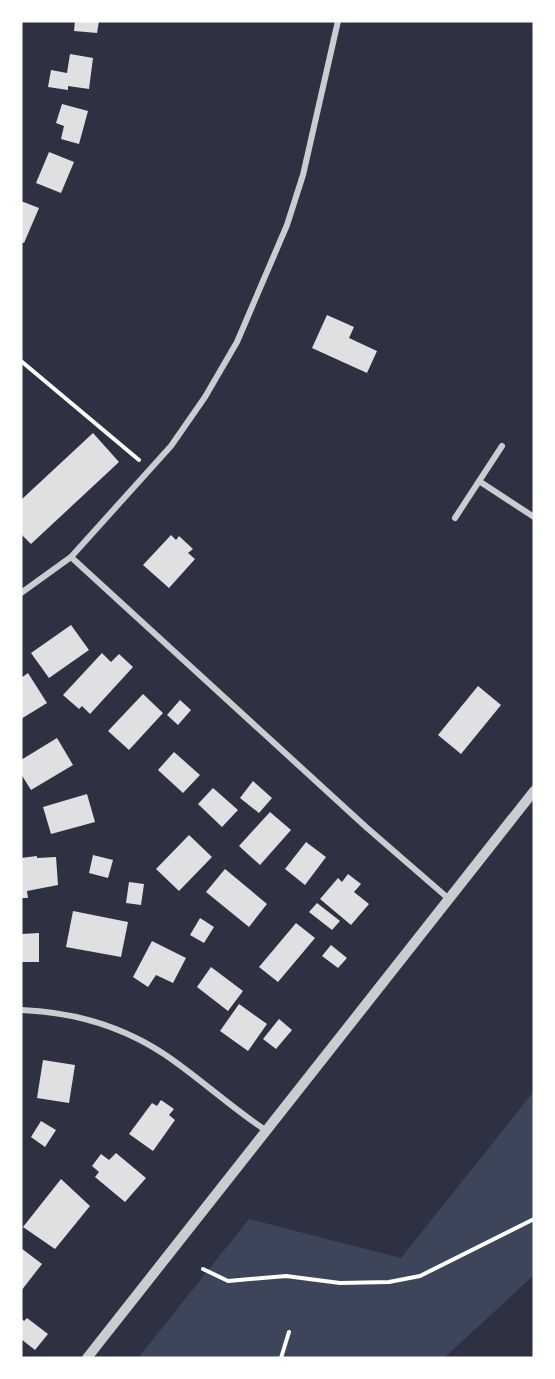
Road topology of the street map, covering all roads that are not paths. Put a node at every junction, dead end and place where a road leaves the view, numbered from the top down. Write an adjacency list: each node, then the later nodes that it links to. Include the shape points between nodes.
1 (338, 21): 6 (street, via 296,195 262,288 237,342 171,446)
2 (502, 446): 3 (street)
3 (479, 480): 4 (street); 5 (street)
4 (534, 517)
5 (455, 518)
6 (71, 557): 7 (street); 9 (street)
7 (21, 593)
8 (534, 791): 9 (street)
9 (449, 899): 11 (street)
10 (21, 1010): 11 (street, via 68,1014 123,1031 166,1055)
11 (267, 1131): 12 (street)
12 (87, 1358)

